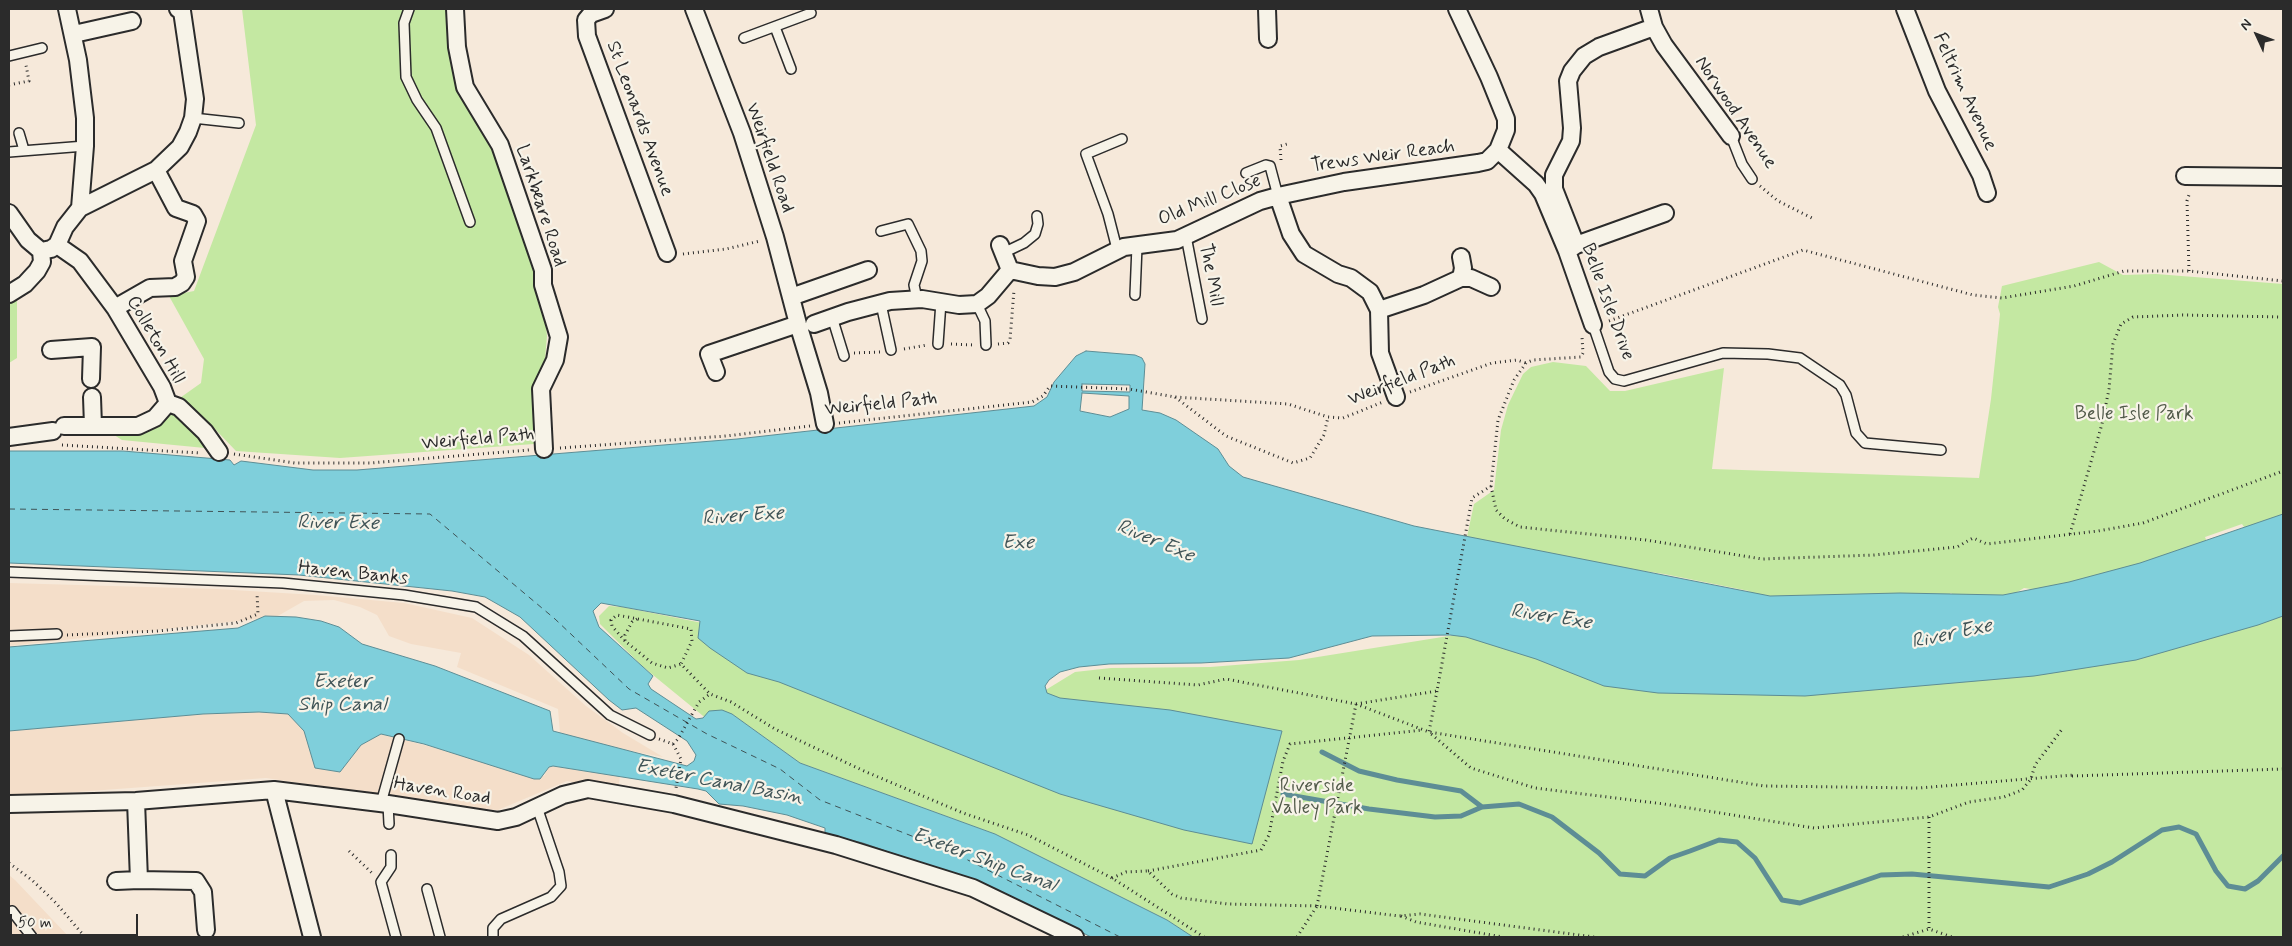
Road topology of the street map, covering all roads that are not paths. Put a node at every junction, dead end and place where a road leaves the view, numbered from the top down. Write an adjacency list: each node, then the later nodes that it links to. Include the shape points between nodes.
1 (67, 9): 16 (street)
2 (408, 9): 41 (lane, via 404,23 406,77 436,128)
3 (455, 9): 82 (street, Larkbeare Road, via 457,48 465,87 500,145 543,270 544,285 559,337 555,360 541,390)
4 (605, 9): 50 (street, St Leonards Avenue, via 591,14 586,20 587,36)
5 (694, 9): 58 (street, Weirfield Road, via 742,133)
6 (1267, 9): 17 (street)
7 (1457, 9): 28 (street, via 1506,120 1506,130)
8 (1648, 9): 14 (street, Norwood Avenue)
9 (1906, 9): 35 (street, Feltrim Avenue, via 1937,91 1981,175)
10 (184, 10): 21 (street, via 195,99)
11 (811, 13): 13 (lane)
12 (132, 21): 16 (street)
13 (775, 27): 15 (lane); 20 (lane)
14 (1654, 27): 24 (street, Norwood Avenue); 46 (street, via 1584,56 1568,81 1571,141 1554,175 1554,189)
15 (744, 38)
16 (70, 39): 26 (street, via 82,82)
17 (1268, 39)
18 (42, 48): 19 (lane)
19 (9, 56)
20 (791, 69)
21 (193, 118): 22 (lane); 30 (street, via 185,140)
22 (239, 123)
23 (19, 133): 27 (lane)
24 (1731, 136): 34 (lane, Norwood Avenue)
25 (1122, 139): 48 (lane, via 1086,154)
26 (85, 146): 27 (lane); 37 (street)
27 (24, 150): 29 (lane)
28 (1498, 150): 36 (street, Trews Weir Reach, via 1487,161 1478,163 1344,182); 46 (street, Belle Isle Drive, via 1539,189)
29 (9, 152)
30 (156, 170): 37 (street); 63 (street, via 176,208 192,214 197,221 183,261 186,278 175,287 150,288)
31 (1246, 173): 36 (lane, via 1270,166)
32 (2185, 176): 33 (street)
33 (2283, 177)
34 (1752, 179)
35 (1987, 193)
36 (1278, 196): 43 (street, Old Mill Close, via 1260,201); 64 (street, via 1291,234 1304,254 1351,278 1370,292)
37 (80, 208): 44 (street, via 65,227)
38 (9, 213): 49 (street, via 28,240)
39 (1665, 213): 46 (street)
40 (1037, 216): 47 (lane, via 1035,234 1024,243)
41 (470, 222)
42 (881, 231): 59 (lane, via 908,224 921,251 922,261 914,285)
43 (1186, 236): 45 (street, Old Mill Close); 66 (lane, The Mill)
44 (57, 245): 49 (street); 63 (street, Colleton Hill, via 80,261)
45 (1137, 246): 48 (street, Old Mill Close); 57 (lane)
46 (1571, 248): 68 (street, Belle Isle Drive)
47 (1001, 249): 53 (street)
48 (1117, 249): 53 (street, Old Mill Close, via 1074,272 1055,277)
49 (41, 251): 56 (street, via 42,262 38,271)
50 (672, 255)
51 (1461, 257): 54 (street)
52 (868, 270): 58 (street)
53 (1010, 270): 62 (street)
54 (1461, 278): 55 (street, via 1471,278); 64 (street)
55 (1491, 287)
56 (9, 294)
57 (1135, 295)
58 (791, 297): 67 (street, Weirfield Road)
59 (917, 299): 60 (street); 61 (street)
60 (941, 302): 62 (street, via 966,306); 69 (lane)
61 (881, 304): 65 (street); 72 (lane)
62 (977, 304): 70 (lane, via 985,321)
63 (115, 308): 78 (street, Colleton Hill, via 162,387)
64 (1379, 310): 77 (street, via 1380,353)
65 (832, 317): 67 (street); 73 (lane)
66 (1202, 320)
67 (806, 324): 74 (street, via 709,354); 79 (street, Weirfield Road)
68 (1592, 325): 83 (lane, Belle Isle Drive, via 1609,372 1615,378 1624,381 1723,353 1800,358 1840,385 1846,395 1856,433 1865,443)
69 (938, 344)
70 (986, 345)
71 (51, 350): 75 (street, via 92,347)
72 (891, 350)
73 (844, 356)
74 (716, 372)
75 (91, 379)
76 (92, 397): 80 (street)
77 (1396, 397)
78 (168, 403): 80 (street, via 155,418 138,426); 84 (street, Colleton Hill, via 179,407 215,443)
79 (825, 424)
80 (93, 426): 81 (street, via 58,434)
81 (9, 437)
82 (545, 443)
83 (1941, 450)
84 (219, 452)
85 (9, 572): 88 (lane, Haven Banks, via 256,582 404,594 476,607 523,636 610,715)
86 (57, 634): 87 (lane)
87 (9, 636)
88 (650, 736)
89 (399, 739): 92 (lane)
90 (274, 790): 91 (street, Haven Road); 92 (street, Haven Road); 103 (street)
91 (136, 801): 93 (street, Haven Road); 97 (street)
92 (385, 803): 94 (street, Haven Road, via 498,821); 95 (lane)
93 (9, 804)
94 (537, 807): 106 (lane, via 561,886 551,897 501,919 493,928); 107 (street, Haven Road, via 563,794 588,789 674,804 914,868 973,888)
95 (389, 824)
96 (391, 855): 104 (lane, via 391,866 381,882)
97 (139, 880): 98 (street); 101 (street, via 196,881 204,892)
98 (116, 881)
99 (428, 889): 105 (lane)
100 (12, 911): 102 (lane)
101 (206, 930)
102 (32, 937)
103 (312, 937)
104 (396, 937)
105 (440, 937)
106 (493, 937)
107 (1075, 937)

